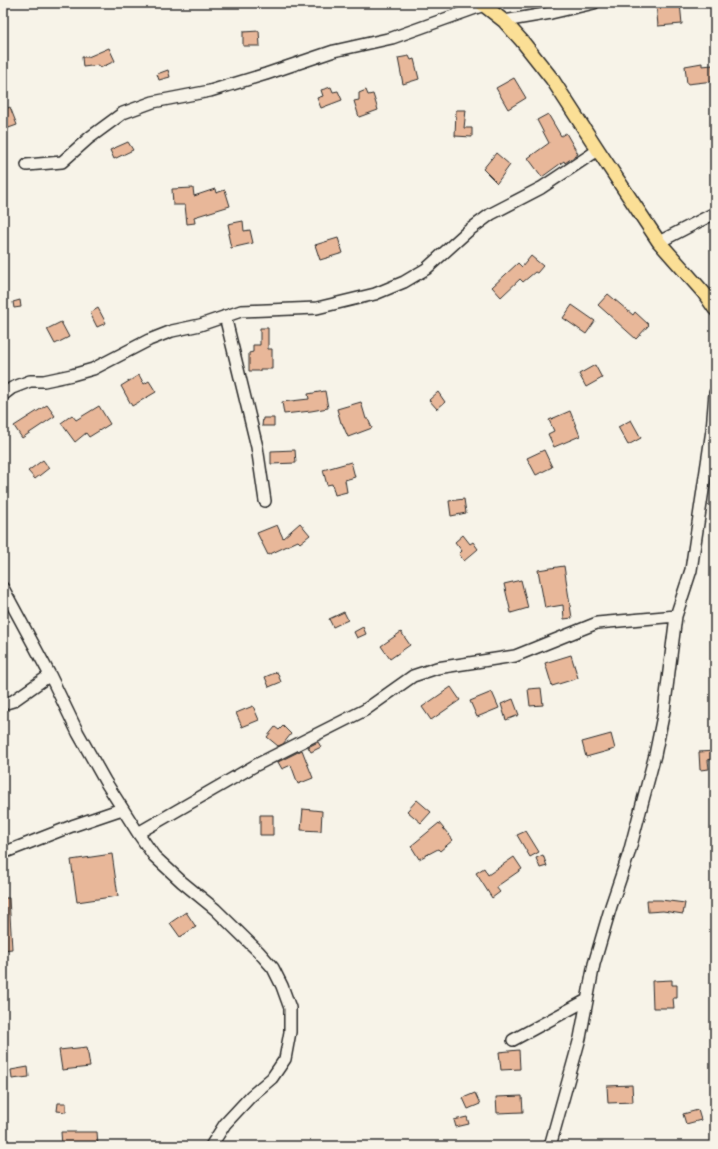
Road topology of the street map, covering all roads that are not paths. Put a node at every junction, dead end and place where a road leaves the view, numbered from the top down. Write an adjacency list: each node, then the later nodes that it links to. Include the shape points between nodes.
1 (594, 3): 3 (street)
2 (482, 4): 3 (main road); 5 (street, via 392,38 334,51 210,91 153,102 123,113 62,162)
3 (504, 21): 4 (main road, via 552,79)
4 (598, 150): 7 (main road); 9 (street, via 541,188 491,214 468,231 426,270 404,282 375,294 317,308 241,311)
5 (27, 165)
6 (715, 213): 7 (street)
7 (660, 242): 8 (main road)
8 (715, 309)
9 (226, 316): 11 (street, via 149,340 93,369 44,381 30,381 12,388); 12 (street, via 257,447)
10 (715, 393): 14 (street, via 691,570)
11 (3, 395)
12 (265, 501)
13 (3, 588): 15 (street)
14 (676, 616): 18 (street, via 597,623 515,656 437,668 413,676 365,710 256,765); 20 (street, via 664,711 654,755 629,853 594,964)
15 (50, 675): 16 (street, via 13,701); 17 (street, via 82,740)
16 (3, 704)
17 (122, 809): 18 (street); 19 (street)
18 (138, 833): 22 (street, via 154,856 215,909 273,968 290,1008 290,1032 285,1060 272,1078 225,1124)
19 (3, 853)
20 (587, 1000): 21 (street); 23 (street, via 580,1038)
21 (513, 1040)
22 (211, 1146)
23 (550, 1146)

